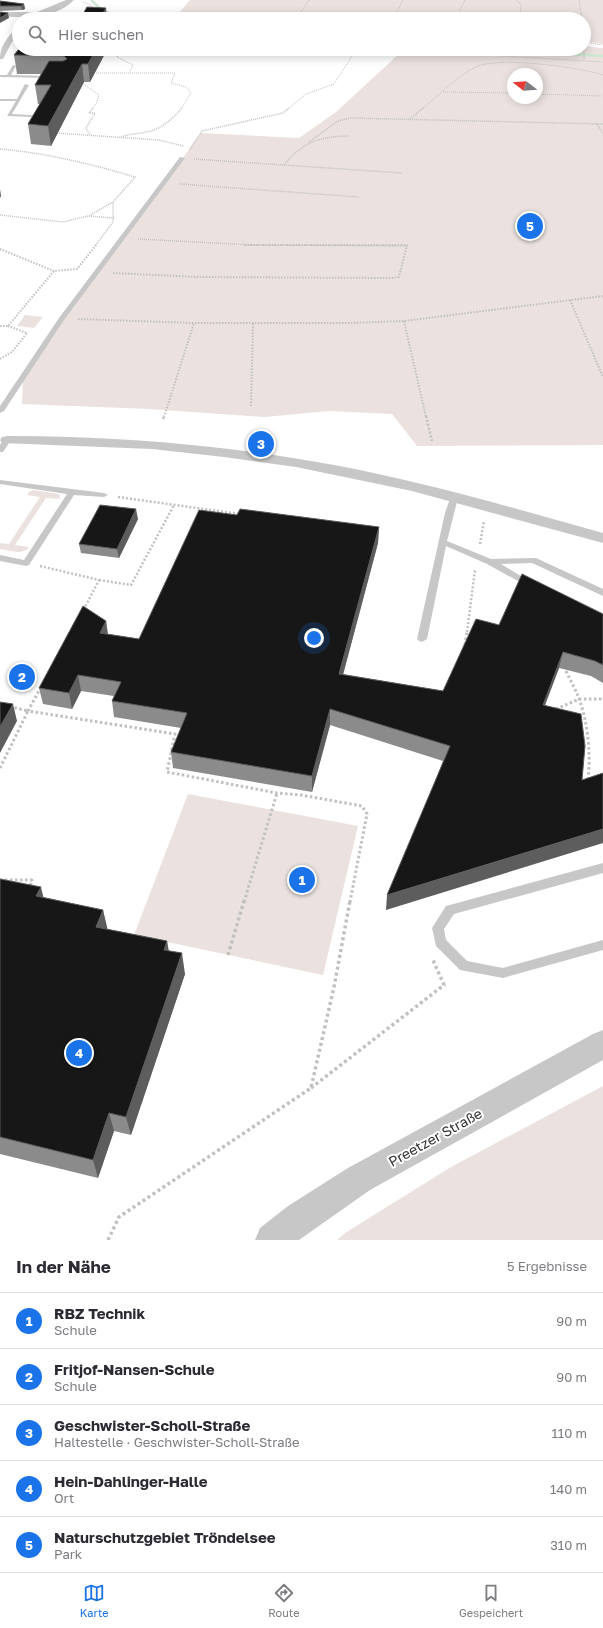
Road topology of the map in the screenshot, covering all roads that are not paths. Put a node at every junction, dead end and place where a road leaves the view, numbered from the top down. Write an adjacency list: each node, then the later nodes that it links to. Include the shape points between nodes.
1 (71, 0): 3 (street)
2 (51, 1): 3 (street, via 53,4)
3 (62, 5): 4 (street)
4 (47, 12)
5 (0, 14): 6 (street)
6 (12, 15)
7 (12, 32): 8 (street)
8 (2, 33)
9 (12, 38): 10 (street)
10 (0, 57)
11 (14, 66): 13 (lane)
12 (0, 76): 13 (lane)
13 (8, 76): 14 (lane)
14 (59, 77)
15 (27, 85): 17 (lane)
16 (0, 100): 17 (lane)
17 (19, 100): 18 (lane, via 8,115)
18 (30, 116)
19 (182, 158): 20 (lane, via 61,319)
20 (0, 411)
21 (2, 443): 25 (street, via 44,440 203,450 371,477)
22 (0, 482): 23 (lane)
23 (72, 492): 24 (lane); 28 (lane, via 26,563)
24 (104, 495)
25 (454, 498): 26 (street, via 488,505); 27 (lane)
26 (603, 538)
27 (443, 542): 29 (lane); 32 (lane)
28 (0, 558)
29 (490, 562): 30 (lane); 31 (lane, via 533,560)
30 (540, 589)
31 (603, 593)
32 (422, 639)
33 (603, 868): 34 (lane, via 450,910 438,928 440,942 464,966 503,973)
34 (603, 945)
35 (603, 1044): 36 (street, Preetzer Straße, via 359,1179)
36 (272, 1240)

